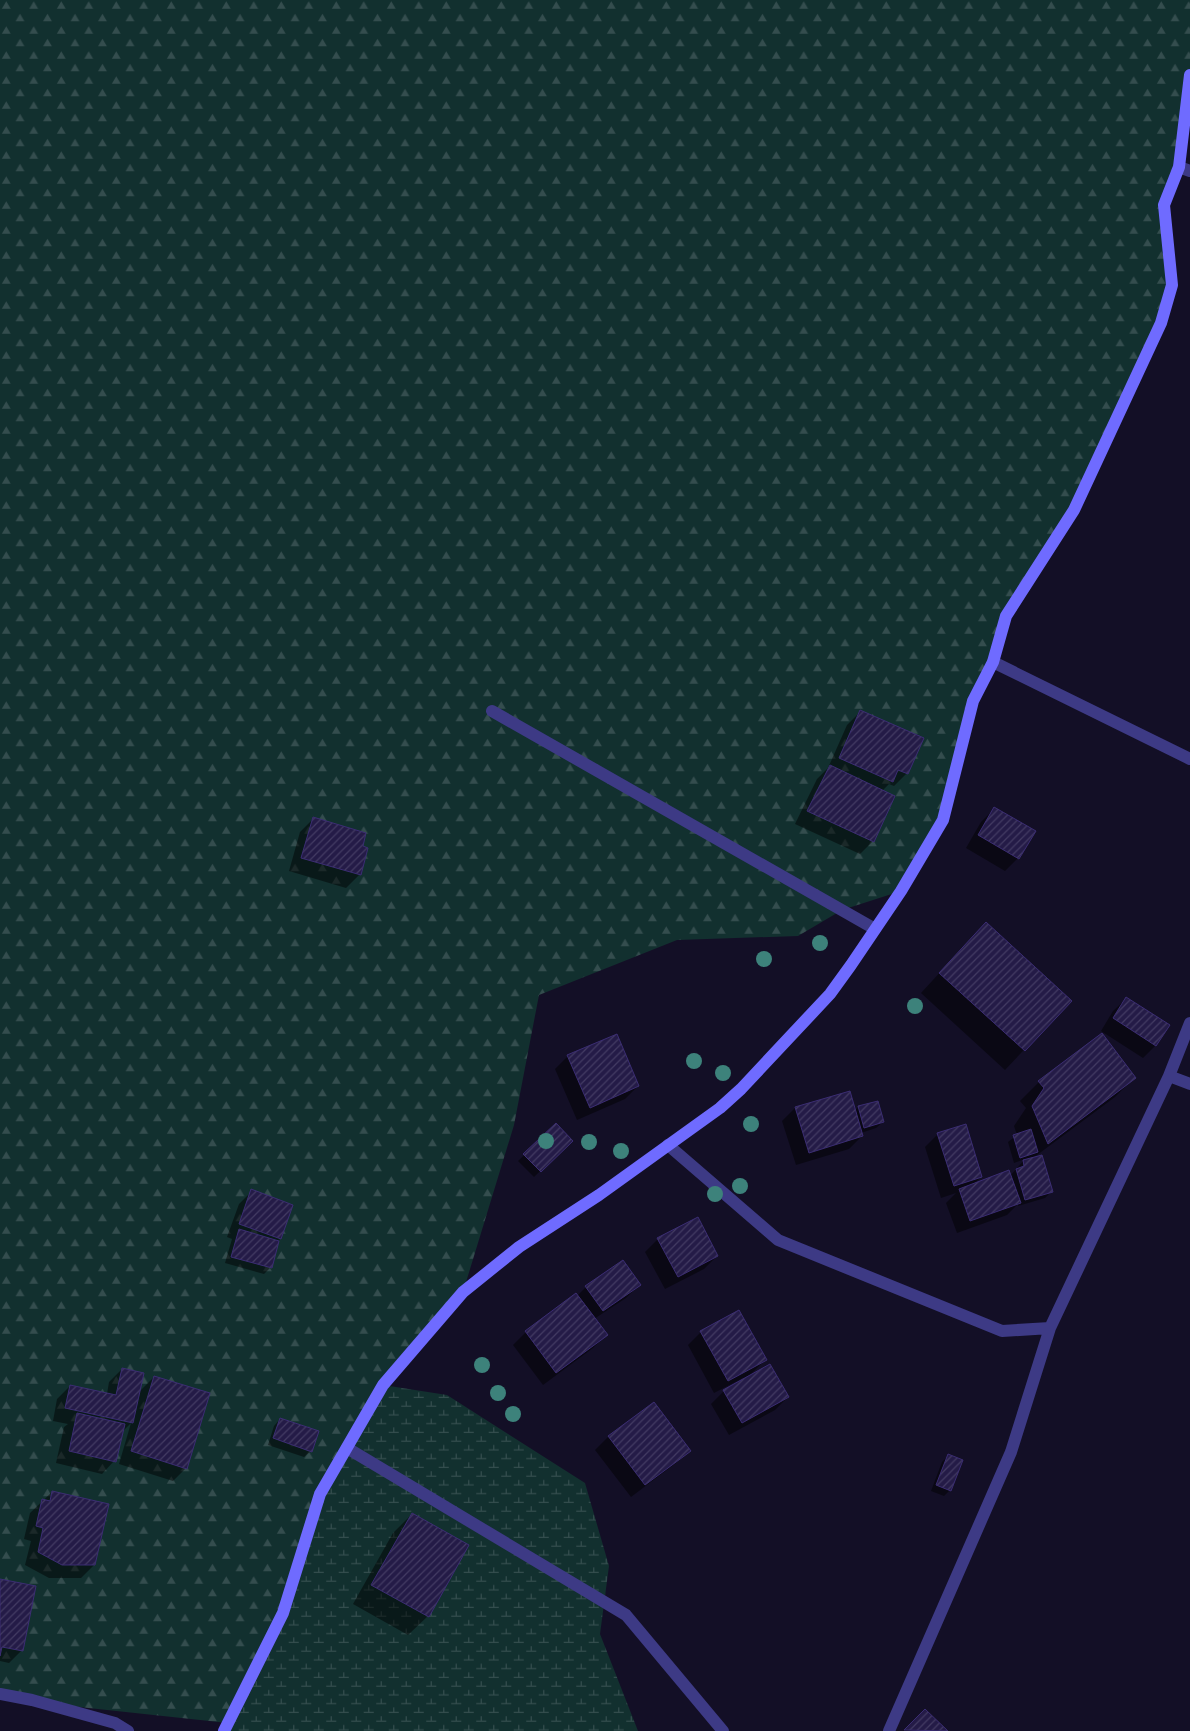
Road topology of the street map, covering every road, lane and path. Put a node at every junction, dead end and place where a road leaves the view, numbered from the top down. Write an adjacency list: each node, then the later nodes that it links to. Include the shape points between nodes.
1 (1190, 75): 2 (street)
2 (1184, 169): 3 (street, via 1164,205 1172,286 1161,323 1074,510 1006,616)
3 (994, 662): 5 (street); 6 (street, via 973,701 943,820)
4 (492, 711): 6 (street)
5 (1190, 759)
6 (875, 929): 10 (street, via 830,994 742,1089)
7 (1190, 1023): 8 (street)
8 (1169, 1076): 9 (street); 11 (street)
9 (1190, 1084)
10 (668, 1145): 11 (street, via 778,1240 1002,1331); 12 (street, via 519,1247 463,1292 383,1386)
11 (1050, 1328): 17 (street, via 1012,1452)
12 (347, 1448): 15 (street, via 320,1494 283,1613); 16 (street, via 626,1615)
13 (0, 1694): 14 (street, via 115,1723)
14 (128, 1731)
15 (224, 1731)
16 (723, 1731)
17 (890, 1731)

